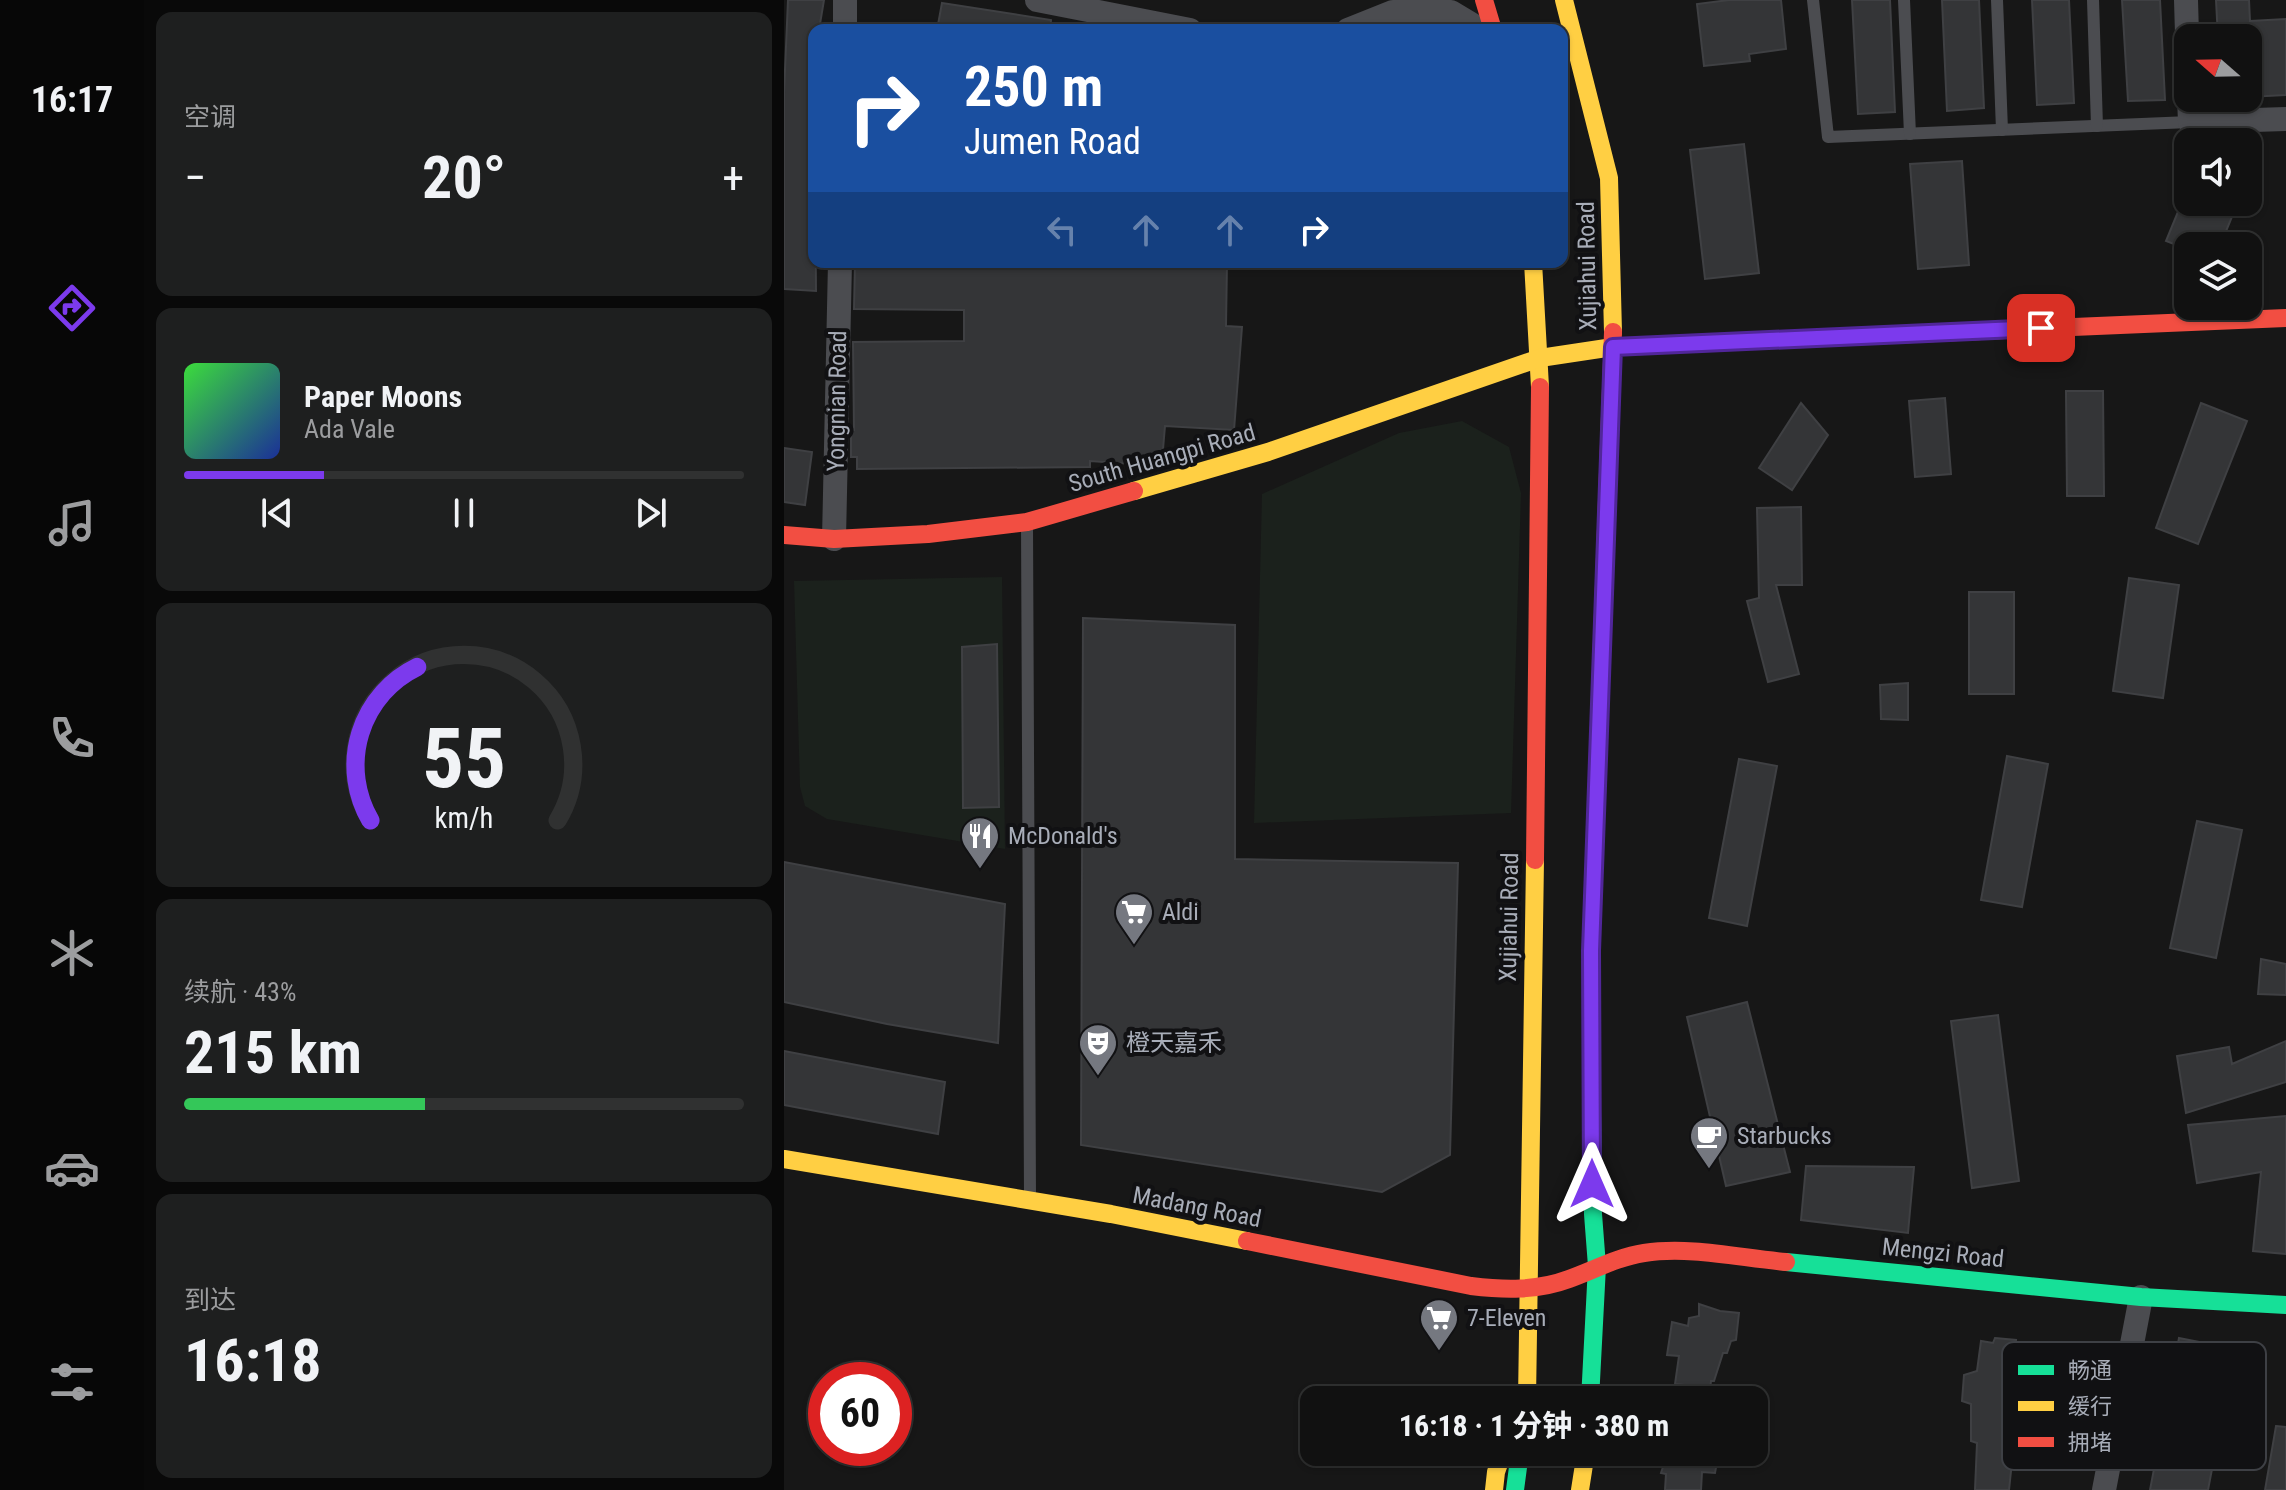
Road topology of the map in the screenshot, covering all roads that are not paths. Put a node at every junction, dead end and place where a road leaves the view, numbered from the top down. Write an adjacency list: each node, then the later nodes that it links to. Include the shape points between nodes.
1 (845, 0): 11 (street)
2 (1037, 0): 12 (street)
3 (1484, 0): 15 (street)
4 (1564, 0): 16 (street, Xujiahui Road)
5 (1813, 0): 24 (lane, via 1828,137)
6 (1904, 0): 24 (lane)
7 (1997, 0): 23 (lane)
8 (2093, 0): 22 (lane)
9 (2186, 0): 17 (street)
10 (1432, 6): 13 (street, via 1393,12); 14 (street)
11 (845, 24)
12 (1159, 24)
13 (1363, 24)
14 (1471, 24)
15 (1491, 24)
16 (1566, 24)
17 (2187, 24)
18 (1568, 34): 28 (street, Xujiahui Road, via 1609,178)
19 (2178, 112): 22 (lane)
20 (2211, 112): 21 (street)
21 (2286, 119)
22 (2097, 126): 23 (lane)
23 (2002, 130): 24 (lane)
24 (1910, 134)
25 (840, 268): 32 (street, Yongnian Road)
26 (1533, 268): 29 (street, Xujiahui Road)
27 (2286, 318): 28 (street, South Huangpi Road)
28 (1613, 347): 29 (street, South Huangpi Road); 35 (street, Xujiahui Road, via 1591,951)
29 (1540, 358): 30 (street, South Huangpi Road, via 1268,452); 36 (street, Xujiahui Road)
30 (1027, 522): 32 (street, South Huangpi Road); 34 (lane)
31 (784, 535): 32 (street, South Huangpi Road)
32 (834, 539)
33 (784, 1159): 34 (street, Madang Road)
34 (1030, 1200): 36 (street, Madang Road, via 1471,1286)
35 (1597, 1266): 36 (street, Madang Road, via 1568,1280); 37 (street, Mengzi Road, via 1642,1253 1683,1252); 41 (street, Xujiahui Road)
36 (1530, 1288): 40 (street, Xujiahui Road)
37 (2141, 1297): 38 (street, Mengzi Road); 39 (street)
38 (2286, 1305)
39 (2132, 1342)
40 (1528, 1386)
41 (1591, 1386)
42 (1498, 1466): 48 (street)
43 (1518, 1466): 49 (street)
44 (1585, 1466): 50 (street)
45 (1588, 1466): 51 (street)
46 (1591, 1466): 52 (street)
47 (2108, 1470): 53 (street)
48 (1494, 1490)
49 (1515, 1490)
50 (1580, 1490)
51 (1588, 1490)
52 (1597, 1490)
53 (2104, 1490)

